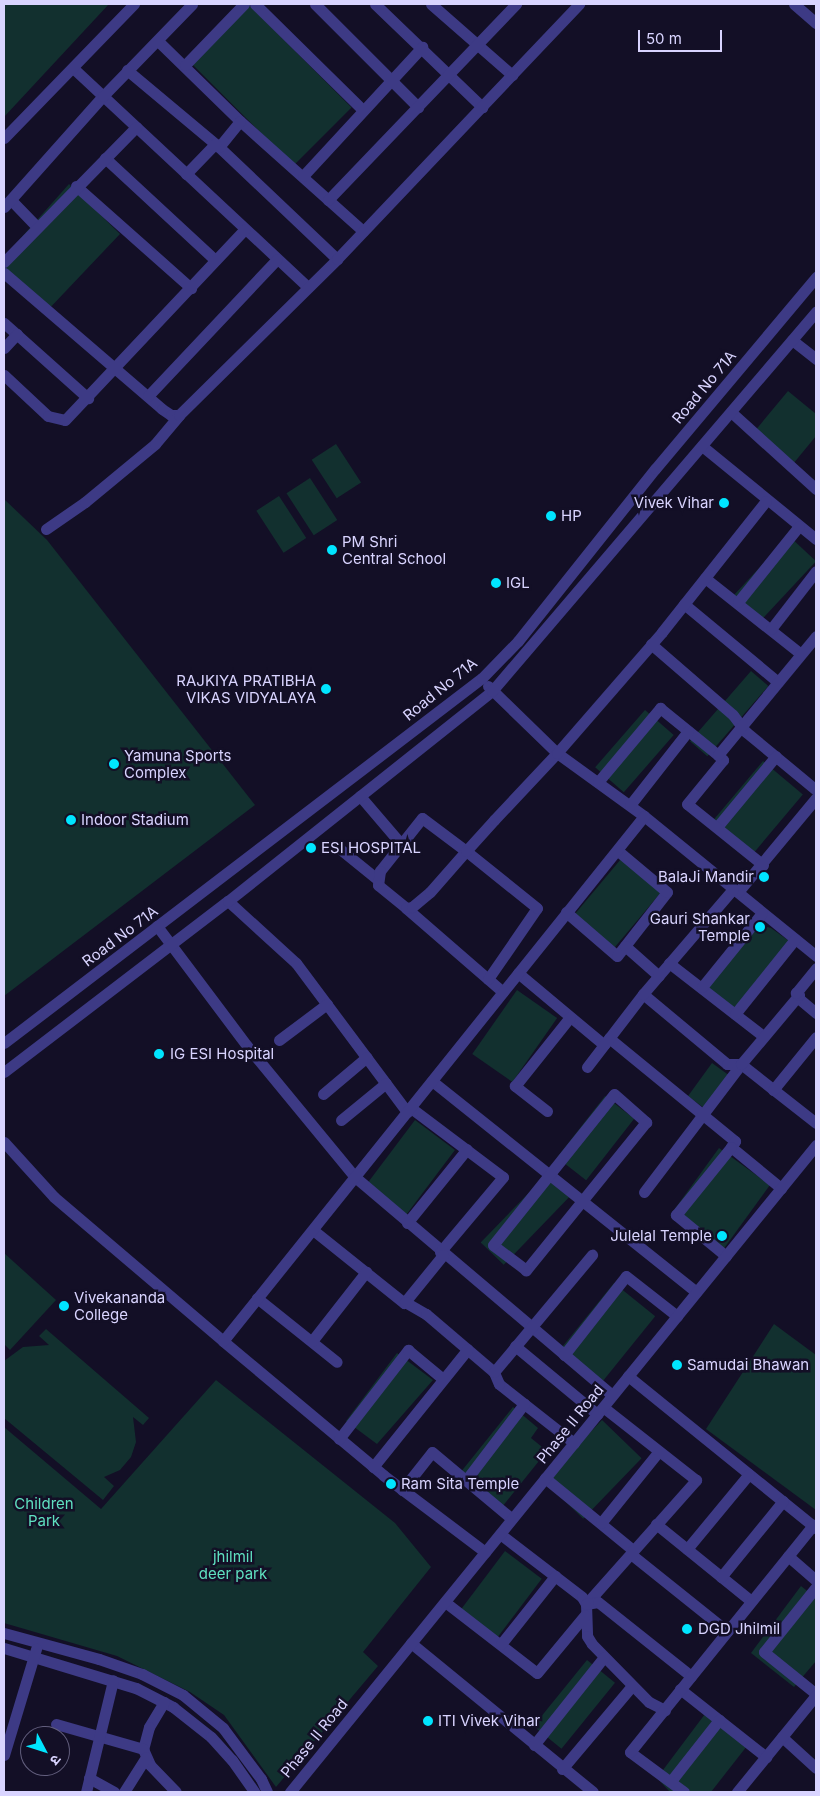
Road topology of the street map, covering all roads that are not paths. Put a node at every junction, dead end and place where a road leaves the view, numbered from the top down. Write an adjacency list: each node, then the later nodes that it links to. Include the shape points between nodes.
1 (133, 4): 16 (street)
2 (192, 4): 12 (street)
3 (244, 4): 15 (street)
4 (255, 4): 24 (street)
5 (315, 4): 20 (street)
6 (375, 4): 14 (street)
7 (431, 4): 13 (street)
8 (516, 4): 13 (street)
9 (579, 4): 19 (street)
10 (794, 4): 11 (street)
11 (816, 23)
12 (158, 41): 15 (street); 17 (street)
13 (478, 45): 18 (street); 19 (street)
14 (422, 47): 18 (street); 20 (street)
15 (185, 66): 25 (street)
16 (73, 68): 21 (street); 27 (street)
17 (127, 70): 21 (street); 28 (street)
18 (449, 74): 22 (street); 23 (street)
19 (512, 75): 23 (street)
20 (392, 80): 22 (street); 24 (street)
21 (103, 96): 26 (street); 34 (street)
22 (418, 107): 33 (street)
23 (482, 107): 37 (street)
24 (363, 110): 31 (street)
25 (240, 121): 28 (street); 31 (street)
26 (136, 127): 29 (street); 30 (street)
27 (4, 138)
28 (217, 145): 30 (street); 39 (street)
29 (105, 158): 32 (street); 40 (street)
30 (186, 174): 36 (street)
31 (303, 176): 33 (street)
32 (76, 186): 35 (street); 45 (street)
33 (328, 200): 37 (street)
34 (7, 204): 35 (street)
35 (37, 227): 41 (street)
36 (245, 229): 38 (street); 40 (street)
37 (363, 231): 39 (street)
38 (277, 258): 44 (street); 54 (street)
39 (337, 259): 44 (street)
40 (215, 260): 45 (street)
41 (4, 262)
42 (4, 273): 52 (street)
43 (816, 277): 72 (street, Road No 71A, via 655,469 518,641)
44 (308, 287): 57 (street)
45 (191, 288): 52 (street)
46 (816, 311): 49 (street)
47 (4, 323): 48 (street)
48 (17, 334): 50 (street); 55 (street)
49 (792, 340): 51 (street); 56 (street)
50 (4, 348)
51 (816, 359)
52 (114, 369): 54 (street); 55 (street)
53 (4, 375): 55 (street, via 48,416 62,422)
54 (148, 396): 57 (street, via 171,415)
55 (88, 398)
56 (731, 412): 58 (street); 59 (street)
57 (178, 415): 62 (street, via 155,444)
58 (702, 446): 60 (street); 74 (street)
59 (816, 489)
60 (766, 501): 61 (street); 65 (street)
61 (799, 526): 63 (street); 66 (street)
62 (46, 529)
63 (816, 539)
64 (816, 571): 68 (street)
65 (705, 578): 66 (street); 67 (street)
66 (738, 602): 68 (street)
67 (684, 604): 70 (street); 73 (street)
68 (771, 629): 71 (street)
69 (816, 636): 71 (street)
70 (651, 644): 75 (street); 77 (street)
71 (802, 654): 73 (street)
72 (482, 678): 74 (street); 98 (street, Road No 71A)
73 (778, 682): 75 (street)
74 (492, 691): 77 (street); 82 (street)
75 (742, 726): 78 (street); 79 (street)
76 (688, 731): 78 (street); 80 (street, via 660,708); 84 (street)
77 (557, 753): 80 (street); 90 (street)
78 (718, 755): 86 (street, via 723,760 688,804)
79 (776, 756): 81 (street); 86 (street)
80 (598, 782): 84 (street)
81 (816, 790)
82 (360, 796): 87 (street); 94 (street)
83 (816, 798): 91 (street)
84 (630, 805): 85 (street)
85 (644, 816): 89 (street); 93 (street)
86 (717, 827): 91 (street)
87 (401, 844): 90 (street, via 422,818); 92 (street)
88 (340, 849): 92 (street)
89 (617, 850): 96 (street); 101 (street, via 667,892)
90 (466, 851): 95 (street, via 430,892); 107 (street, via 536,908)
91 (763, 865): 93 (street)
92 (377, 879): 95 (street, via 385,893)
93 (736, 891): 97 (street); 103 (street)
94 (228, 901): 100 (street); 112 (street, via 296,962)
95 (406, 908): 107 (street)
96 (566, 912): 101 (street, via 617,956); 105 (street)
97 (762, 913): 99 (street); 108 (street)
98 (157, 926): 100 (street); 120 (street, Road No 71A)
99 (796, 939): 102 (street); 114 (street)
100 (171, 944): 124 (street); 139 (street, via 245,1043)
101 (625, 946): 106 (street)
102 (816, 956)
103 (669, 963): 106 (street); 108 (street)
104 (816, 968): 111 (street, via 796,992)
105 (518, 973): 109 (street); 115 (street)
106 (659, 976): 110 (street)
107 (488, 979): 109 (street)
108 (702, 987): 114 (street)
109 (503, 992): 125 (street)
110 (643, 994): 119 (street); 122 (street, via 727,1064)
111 (797, 997): 113 (street); 116 (street)
112 (327, 1004): 118 (street); 121 (street)
113 (816, 1013)
114 (735, 1014): 116 (street)
115 (570, 1017): 119 (street); 130 (street, via 515,1086)
116 (763, 1036): 122 (street)
117 (816, 1037): 127 (street)
118 (279, 1040)
119 (606, 1041): 123 (street); 131 (street)
120 (4, 1043)
121 (367, 1057): 126 (street); 128 (street)
122 (741, 1064): 127 (street); 131 (street)
123 (587, 1067)
124 (4, 1072)
125 (432, 1081): 129 (street); 138 (street)
126 (386, 1083): 129 (street); 132 (street)
127 (773, 1090): 133 (street)
128 (323, 1094)
129 (409, 1110): 137 (street); 139 (street)
130 (547, 1111)
131 (704, 1115): 136 (street, via 734,1141); 141 (street)
132 (341, 1120)
133 (816, 1123)
134 (4, 1142): 154 (street, via 54,1197)
135 (816, 1145): 140 (street, Phase II Road)
136 (731, 1147): 140 (street); 147 (street, via 676,1215)
137 (467, 1149): 143 (street); 145 (street, via 503,1177)
138 (550, 1174): 142 (street); 142 (street, via 493,1245 526,1270); 142 (street, via 614,1094 646,1122)
139 (354, 1177): 143 (street); 144 (street)
140 (781, 1188): 147 (street, Phase II Road)
141 (644, 1192)
142 (583, 1200): 149 (street)
143 (407, 1223): 145 (street)
144 (313, 1230): 148 (street); 150 (street)
145 (442, 1253): 151 (street); 153 (street)
146 (592, 1255): 153 (street)
147 (726, 1256): 149 (street, Phase II Road)
148 (366, 1272): 151 (street); 155 (street)
149 (696, 1292): 152 (street, Phase II Road)
150 (257, 1298): 154 (street); 155 (street)
151 (405, 1302): 157 (street, via 426,1314)
152 (677, 1316): 158 (street, via 626,1276); 161 (street, Phase II Road)
153 (530, 1327): 156 (street); 158 (street)
154 (223, 1341): 166 (street)
155 (312, 1341): 159 (street)
156 (515, 1346): 160 (street); 165 (street)
157 (468, 1349): 160 (street); 162 (street)
158 (564, 1355): 163 (street)
159 (338, 1362)
160 (494, 1372): 164 (street, via 499,1384)
161 (628, 1376): 163 (street, Phase II Road); 170 (street)
162 (443, 1379): 166 (street, via 408,1350); 169 (street)
163 (612, 1395): 165 (street, Phase II Road)
164 (524, 1404): 167 (street); 172 (street)
165 (600, 1410): 167 (street, Phase II Road); 168 (street)
166 (338, 1439): 169 (street)
167 (574, 1443): 171 (street, Phase II Road)
168 (659, 1451): 176 (street); 177 (street, via 696,1480)
169 (373, 1467): 173 (street)
170 (749, 1474): 174 (street); 180 (street)
171 (545, 1478): 175 (street, Phase II Road); 176 (street)
172 (466, 1480): 173 (street, via 432,1452); 175 (street)
173 (402, 1490): 182 (street)
174 (782, 1501): 178 (street); 185 (street)
175 (512, 1519): 179 (street, Phase II Road)
176 (601, 1523): 181 (street)
177 (656, 1524): 180 (street); 181 (street)
178 (815, 1526): 183 (street)
179 (500, 1534): 182 (street, Phase II Road); 184 (street)
180 (687, 1549): 185 (street)
181 (633, 1550): 190 (street); 191 (street, via 632,1555)
182 (485, 1552): 189 (street, Phase II Road)
183 (788, 1556): 186 (street); 188 (street)
184 (555, 1576): 190 (street, via 575,1590); 195 (street)
185 (721, 1577): 188 (street)
186 (816, 1580)
187 (816, 1587): 203 (street, via 764,1652)
188 (750, 1600): 191 (street)
189 (445, 1602): 194 (street, Phase II Road); 195 (street)
190 (586, 1609): 195 (street, via 537,1672); 198 (street, via 587,1636); 199 (street, via 598,1602)
191 (727, 1631): 199 (street)
192 (4, 1633): 193 (street)
193 (38, 1642): 197 (street); 223 (street, via 142,1674 182,1695 223,1728)
194 (411, 1643): 210 (street); 224 (street, Phase II Road)
195 (501, 1644)
196 (4, 1648): 197 (street)
197 (34, 1657): 200 (street); 212 (street)
198 (604, 1657): 201 (street); 210 (street)
199 (691, 1676): 202 (street)
200 (113, 1680): 204 (street); 208 (street)
201 (632, 1686): 205 (street, via 649,1702); 215 (street)
202 (680, 1689): 205 (street); 206 (street)
203 (816, 1695): 209 (street)
204 (164, 1702): 211 (street, via 144,1738); 222 (street, via 211,1737)
205 (665, 1710): 217 (street, via 630,1752)
206 (719, 1720): 213 (street); 217 (street)
207 (56, 1724): 208 (street)
208 (100, 1735): 211 (street); 216 (street)
209 (782, 1737): 213 (street); 214 (street)
210 (534, 1745): 215 (street)
211 (145, 1753): 220 (street); 221 (street, via 156,1772)
212 (4, 1755)
213 (766, 1757): 227 (street)
214 (816, 1768)
215 (562, 1769): 225 (street)
216 (89, 1778): 218 (street); 219 (street)
217 (671, 1781): 226 (street)
218 (86, 1792)
219 (114, 1792)
220 (124, 1792)
221 (176, 1792)
222 (254, 1792)
223 (267, 1792)
224 (290, 1792)
225 (593, 1792)
226 (684, 1792)
227 (737, 1792)

